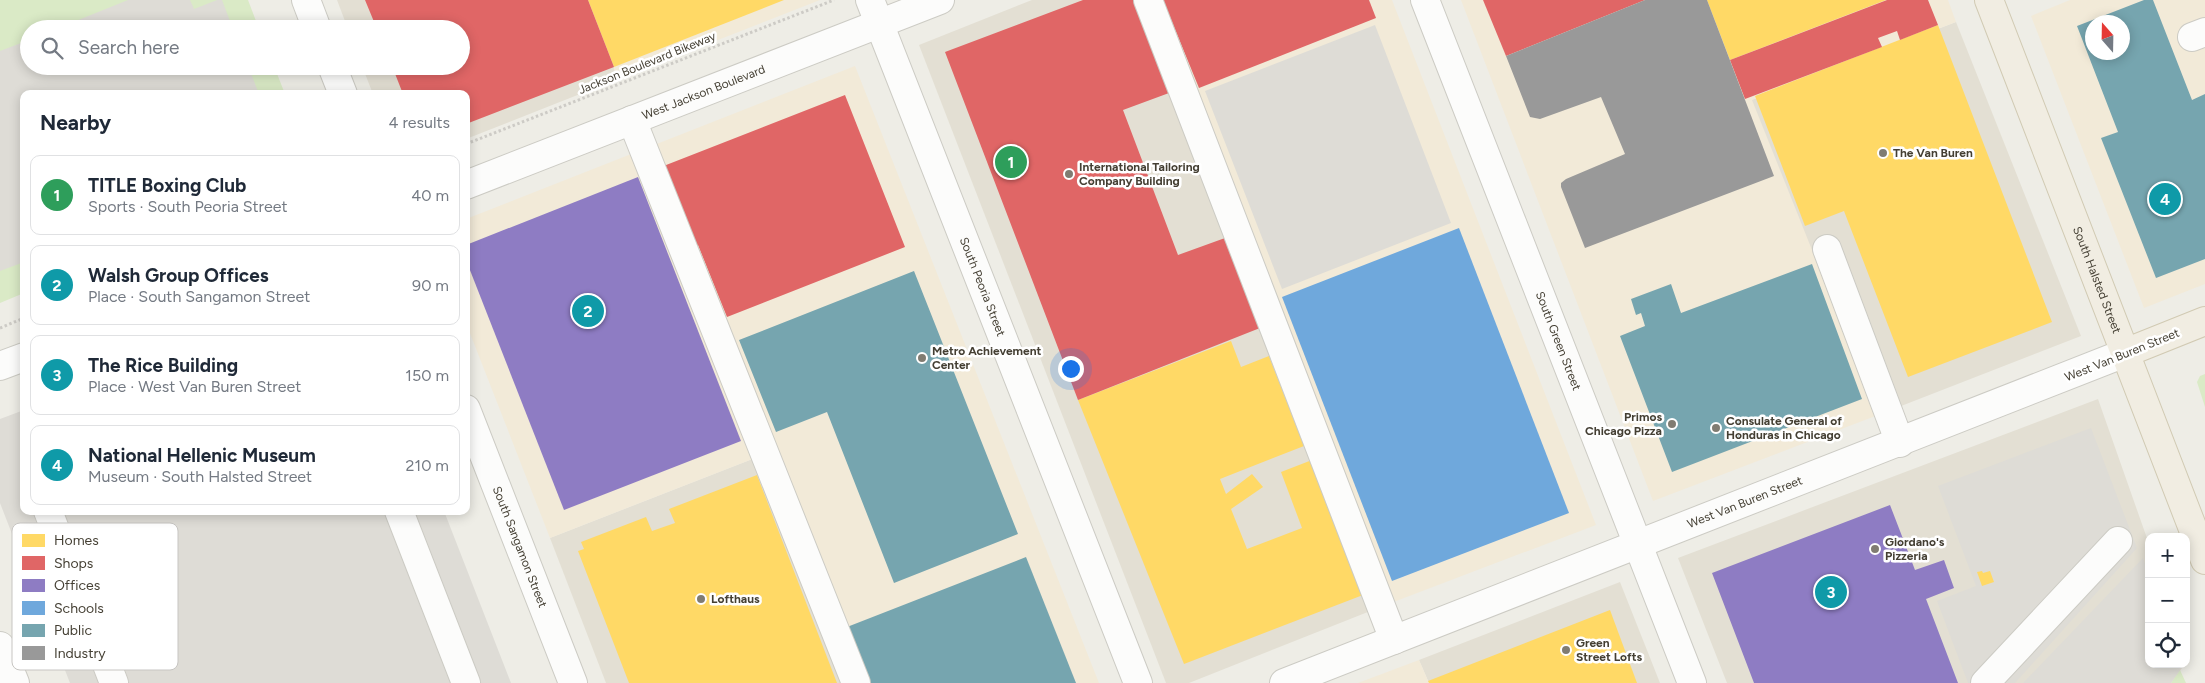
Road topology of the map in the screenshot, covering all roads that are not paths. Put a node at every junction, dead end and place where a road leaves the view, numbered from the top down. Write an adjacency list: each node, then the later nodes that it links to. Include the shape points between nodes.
1 (306, 0): 7 (street)
2 (940, 0): 6 (street, West Jackson Boulevard)
3 (1148, 0): 23 (street)
4 (1425, 0): 21 (street, South Green Street)
5 (1989, 0): 14 (main road, South Halsted Street)
6 (875, 12): 10 (street, West Jackson Boulevard); 31 (street, South Peoria Street)
7 (314, 20)
8 (336, 75): 9 (street)
9 (341, 90)
10 (632, 120): 11 (street, West Jackson Boulevard); 30 (street)
11 (470, 183)
12 (1827, 249): 18 (street)
13 (2205, 321): 14 (main road, West Van Buren Street)
14 (2125, 353): 18 (street, West Van Buren Street); 22 (main road, South Halsted Street)
15 (20, 358): 16 (street)
16 (0, 366)
17 (470, 419): 29 (street, South Sangamon Street)
18 (1900, 443): 21 (street, West Van Buren Street)
19 (401, 515): 28 (street)
20 (2118, 541): 34 (street)
21 (1638, 546): 23 (street, West Van Buren Street); 33 (street, South Green Street)
22 (2205, 560)
23 (1394, 640): 32 (street, West Van Buren Street)
24 (0, 646): 26 (street)
25 (109, 670): 27 (street)
26 (15, 683)
27 (114, 683)
28 (466, 683)
29 (573, 683)
30 (856, 683)
31 (1138, 683)
32 (1284, 683)
33 (1692, 683)
34 (1984, 683)

